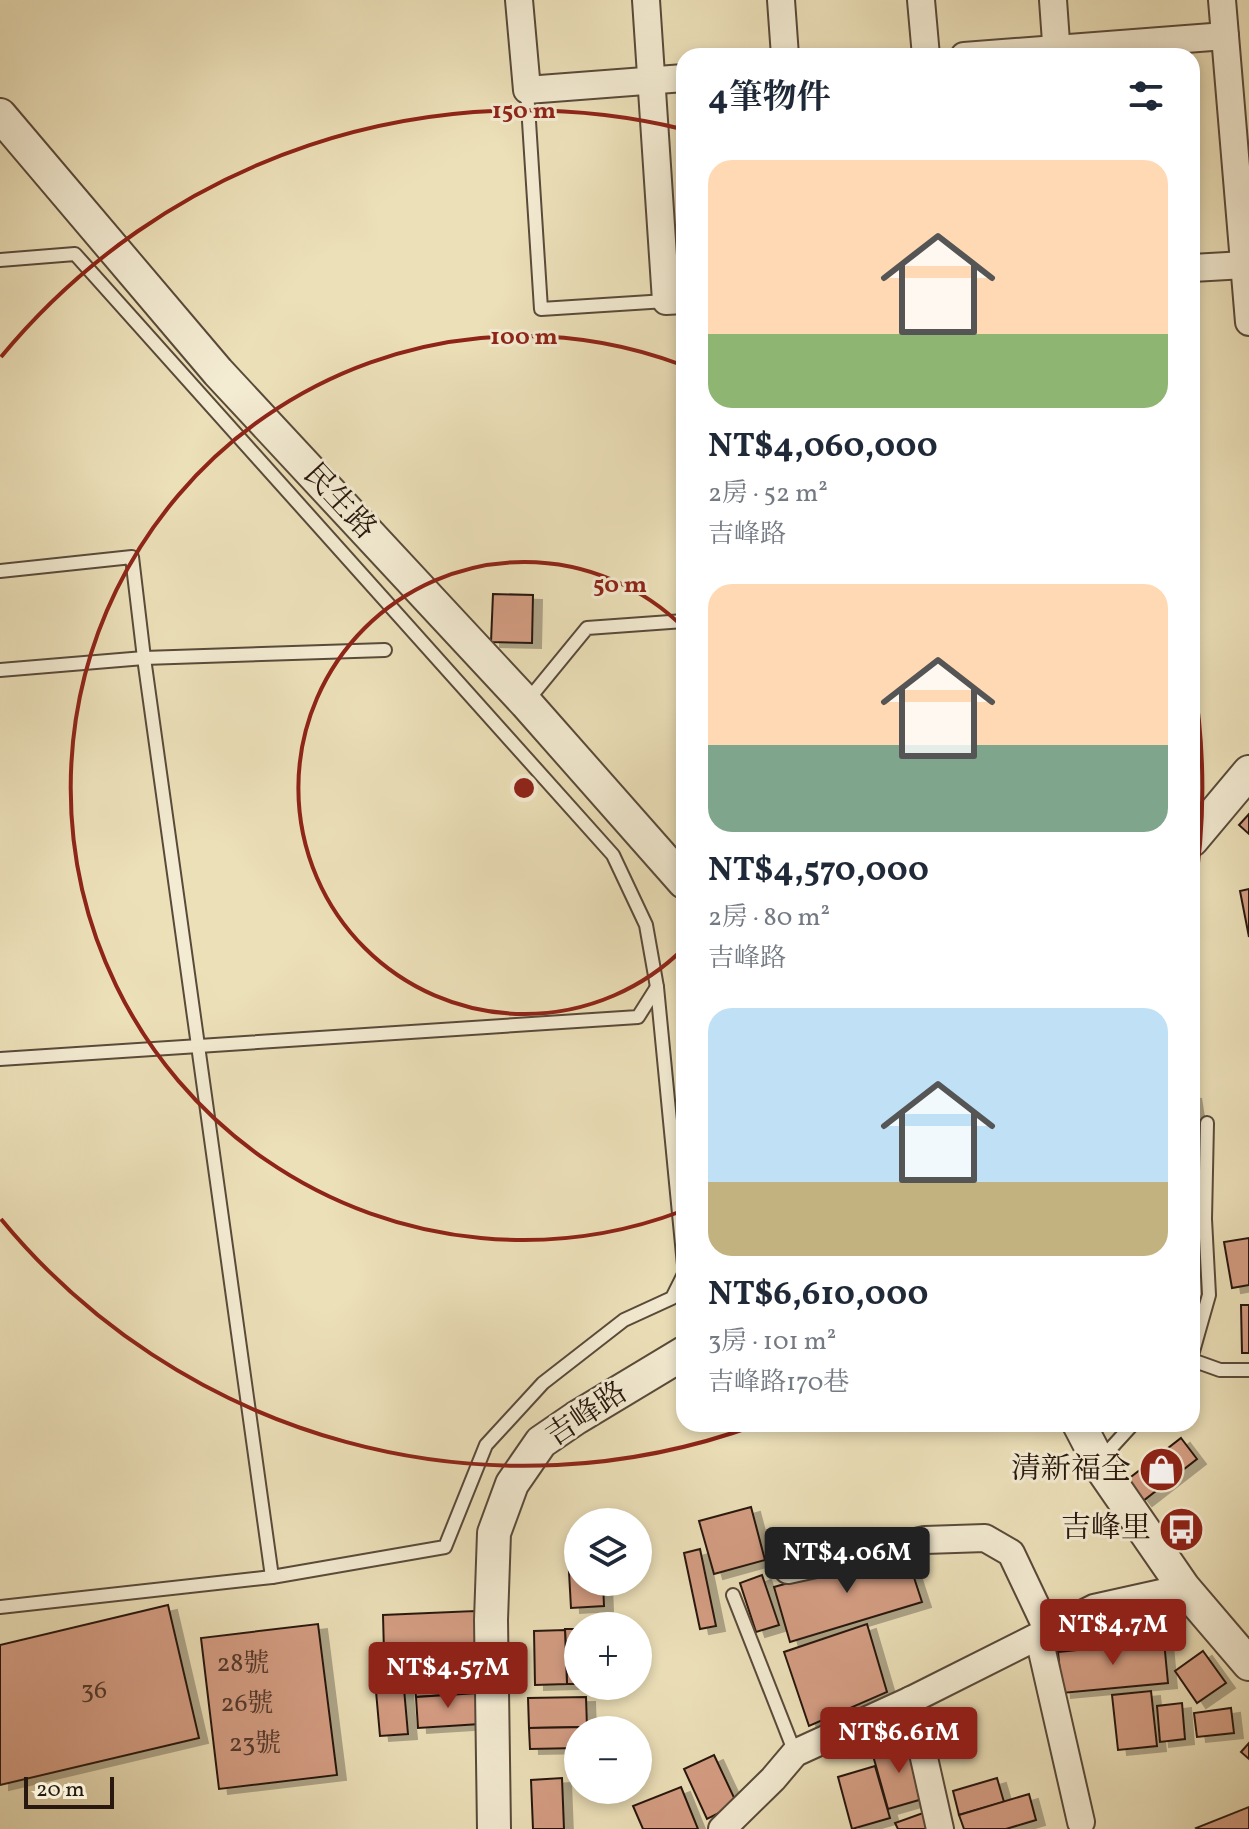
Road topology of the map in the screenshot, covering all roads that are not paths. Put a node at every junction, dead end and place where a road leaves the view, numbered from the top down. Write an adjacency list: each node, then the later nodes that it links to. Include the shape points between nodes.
1 (519, 0): 14 (street)
2 (646, 0): 13 (street)
3 (781, 0): 8 (street)
4 (921, 0): 9 (street)
5 (1053, 0): 10 (street)
6 (1222, 0): 7 (street)
7 (1225, 36): 11 (street); 17 (street)
8 (784, 48)
9 (925, 48)
10 (1057, 48)
11 (1099, 48)
12 (676, 79): 13 (street)
13 (650, 81): 14 (street); 19 (street)
14 (527, 90): 19 (lane, via 541,309)
15 (0, 115): 26 (street, 民生路, via 218,372)
16 (0, 260): 30 (lane, via 75,254 613,855 646,925)
17 (1245, 265): 18 (street); 20 (street)
18 (1200, 268)
19 (675, 301)
20 (1249, 322)
21 (0, 571): 24 (lane, via 132,557)
22 (676, 622): 26 (lane, via 587,628)
23 (385, 650): 24 (lane)
24 (144, 658): 25 (lane); 31 (lane)
25 (0, 670)
26 (526, 703): 29 (street, 民生路)
27 (1249, 772): 28 (street)
28 (1200, 830)
29 (676, 873)
30 (657, 987): 31 (lane, via 638,1017); 34 (lane)
31 (198, 1046): 32 (lane); 44 (lane)
32 (0, 1059)
33 (1207, 1123): 36 (lane, via 1209,1295)
34 (676, 1183)
35 (676, 1290): 44 (lane, via 672,1298 624,1320 543,1383 486,1445 445,1547)
36 (1200, 1328)
37 (676, 1358): 53 (street, 吉峰路, via 541,1442 512,1484 494,1533)
38 (1200, 1361): 39 (lane, via 1220,1370)
39 (1249, 1370)
40 (1083, 1432): 42 (street)
41 (1126, 1432): 42 (lane)
42 (1099, 1462): 45 (street)
43 (788, 1570): 48 (street, via 925,1540 985,1538 1011,1553)
44 (272, 1577): 47 (lane)
45 (1184, 1588): 48 (street, via 1094,1608); 49 (street)
46 (733, 1595): 51 (lane)
47 (0, 1607)
48 (1044, 1634): 50 (street); 52 (street)
49 (1249, 1664)
50 (911, 1700): 51 (street); 55 (street)
51 (795, 1753): 54 (street)
52 (1081, 1822)
53 (494, 1829)
54 (722, 1829)
55 (940, 1829)

